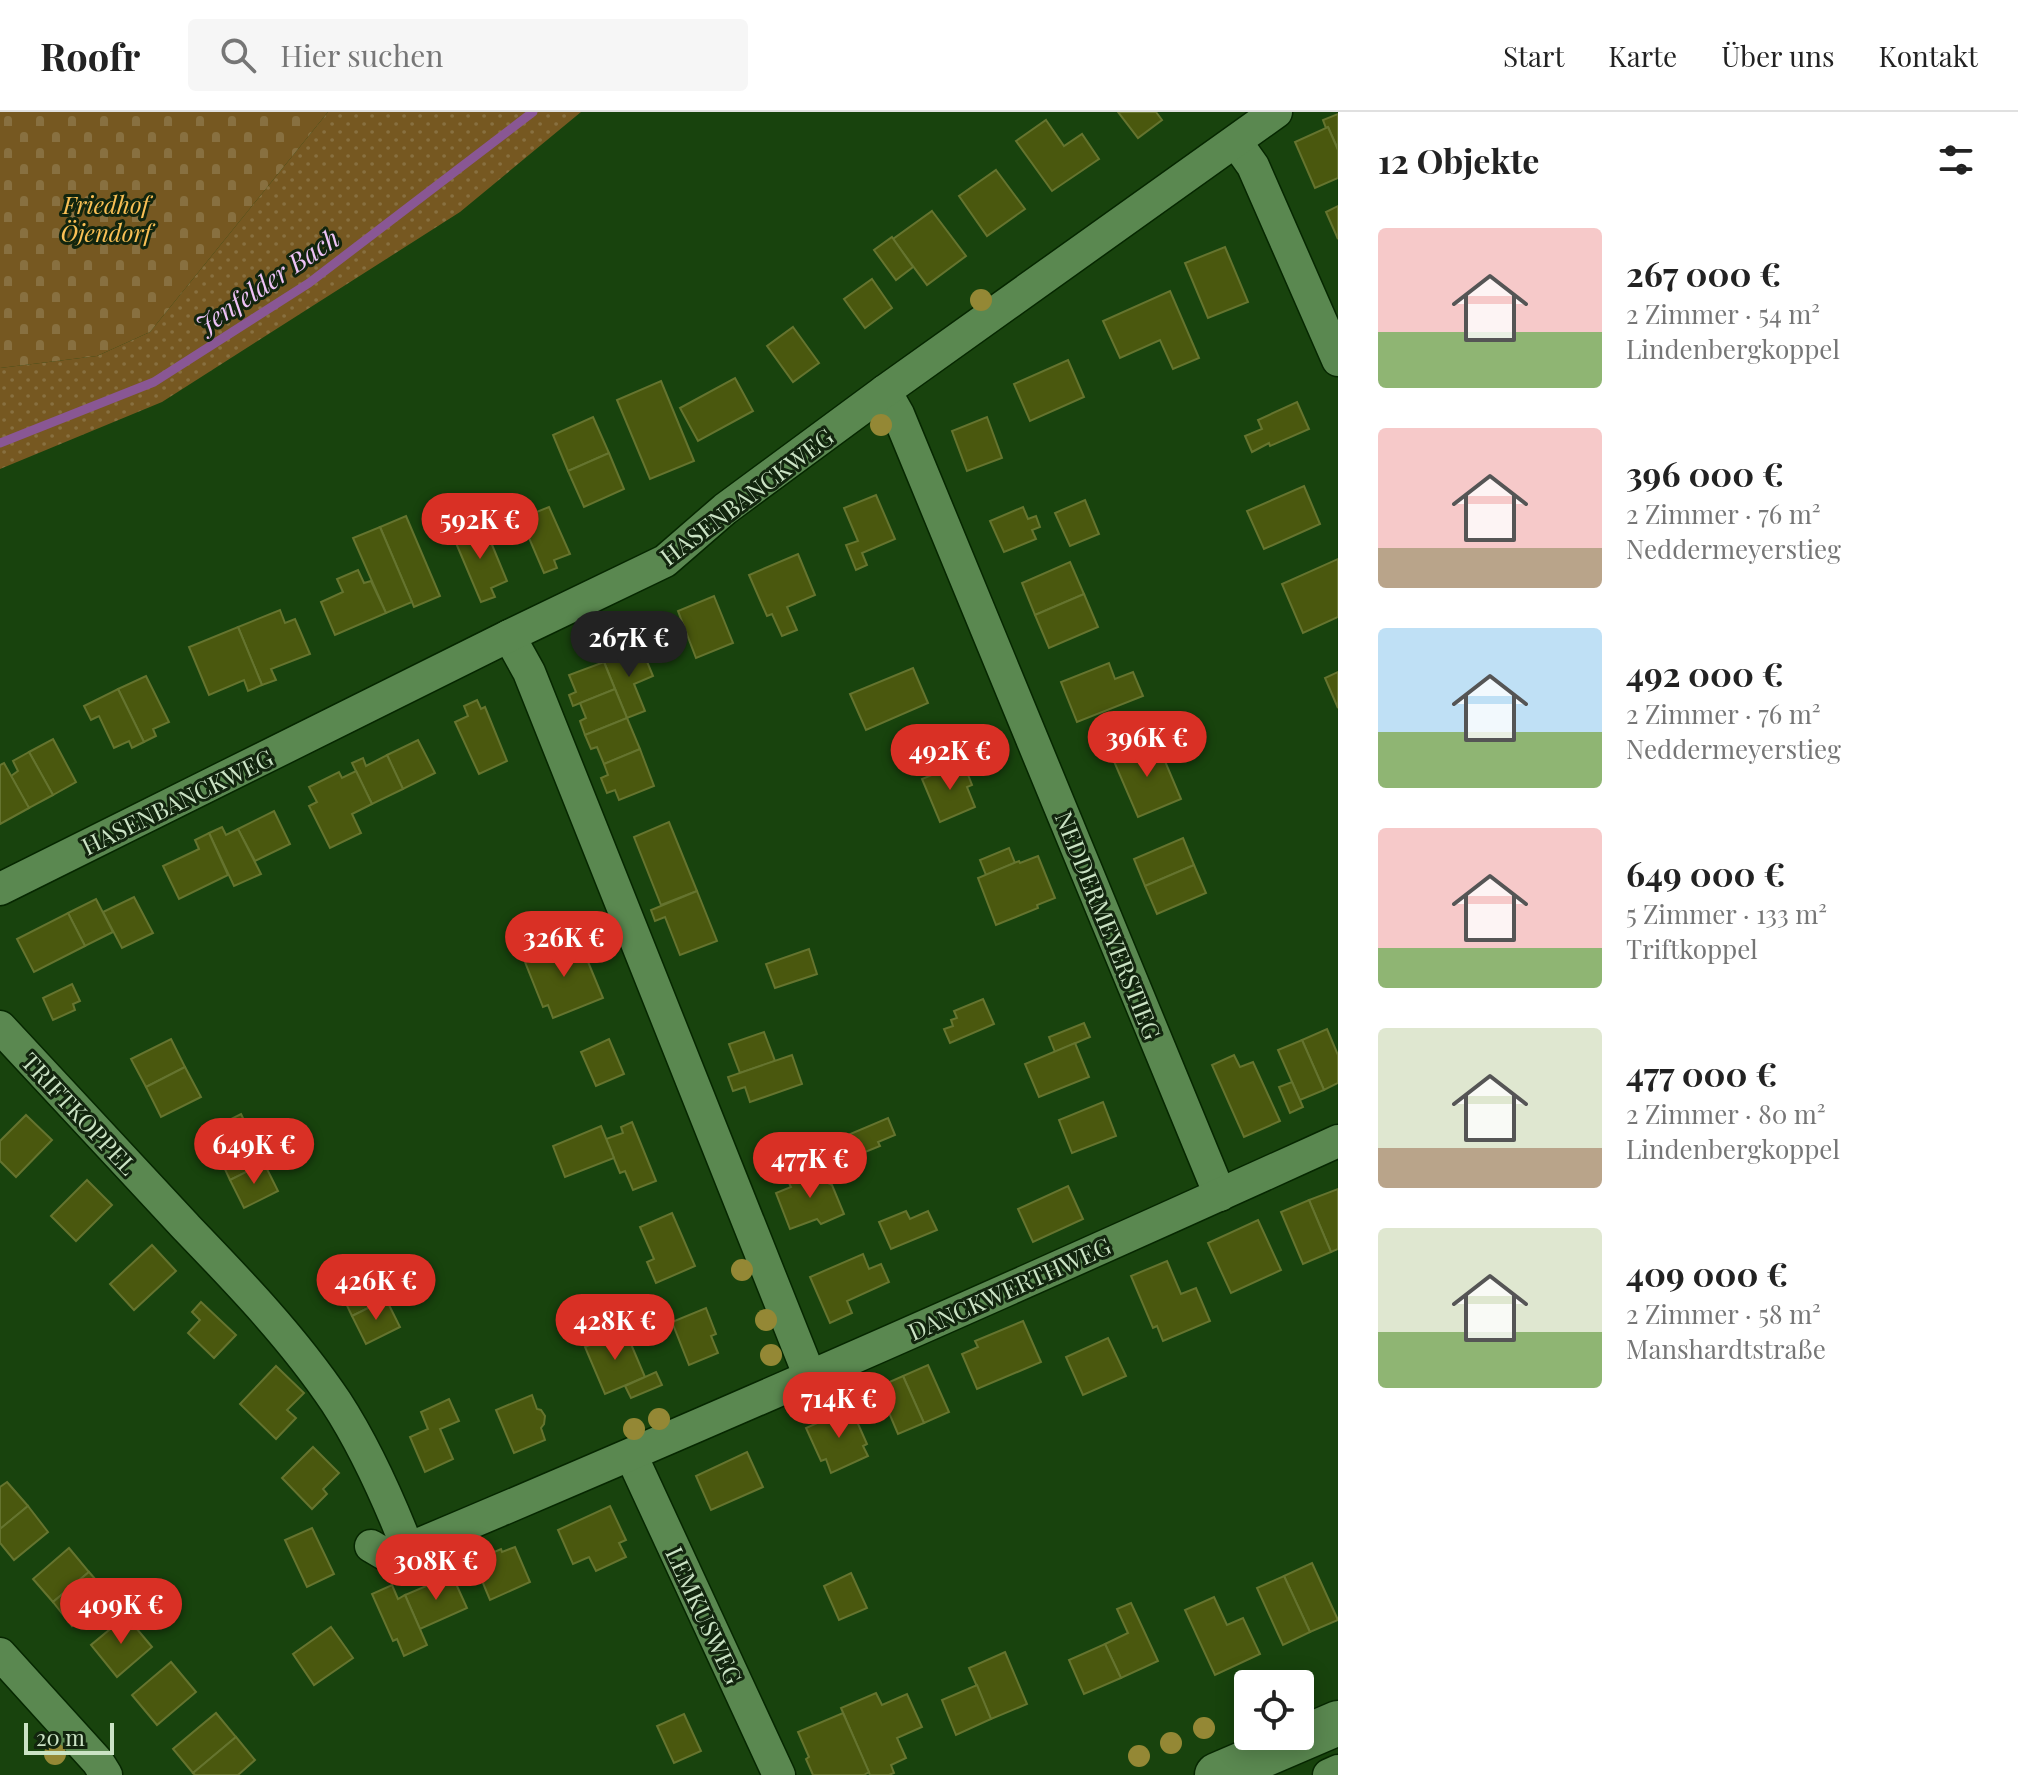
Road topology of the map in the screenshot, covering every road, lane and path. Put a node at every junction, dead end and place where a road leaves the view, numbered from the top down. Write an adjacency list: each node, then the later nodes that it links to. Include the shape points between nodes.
1 (1276, 112): 2 (street, HASENBANCKWEG)
2 (1236, 142): 3 (street, via 1253,166); 4 (street, HASENBANCKWEG)
3 (1338, 360)
4 (885, 391): 5 (street, HASENBANCKWEG, via 725,509 665,561); 9 (street, NEDDERMEYERSTIEG)
5 (509, 636): 6 (street, HASENBANCKWEG); 10 (street, via 529,672)
6 (0, 889)
7 (0, 1027): 13 (street, TRIFTKOPPEL, via 277,1325 313,1371 368,1458)
8 (1338, 1141): 9 (street, DANCKWERTHWEG)
9 (1220, 1195): 10 (street, DANCKWERTHWEG)
10 (810, 1377): 11 (street, DANCKWERTHWEG)
11 (631, 1455): 13 (street, DANCKWERTHWEG); 18 (street, LEMKUSWEG)
12 (371, 1546): 13 (street, DANCKWERTHWEG, via 388,1556)
13 (408, 1549)
14 (0, 1654): 17 (street)
15 (1338, 1723): 19 (main road)
16 (1338, 1771): 20 (street)
17 (106, 1775)
18 (779, 1775)
19 (1217, 1775)
20 (1329, 1775)

